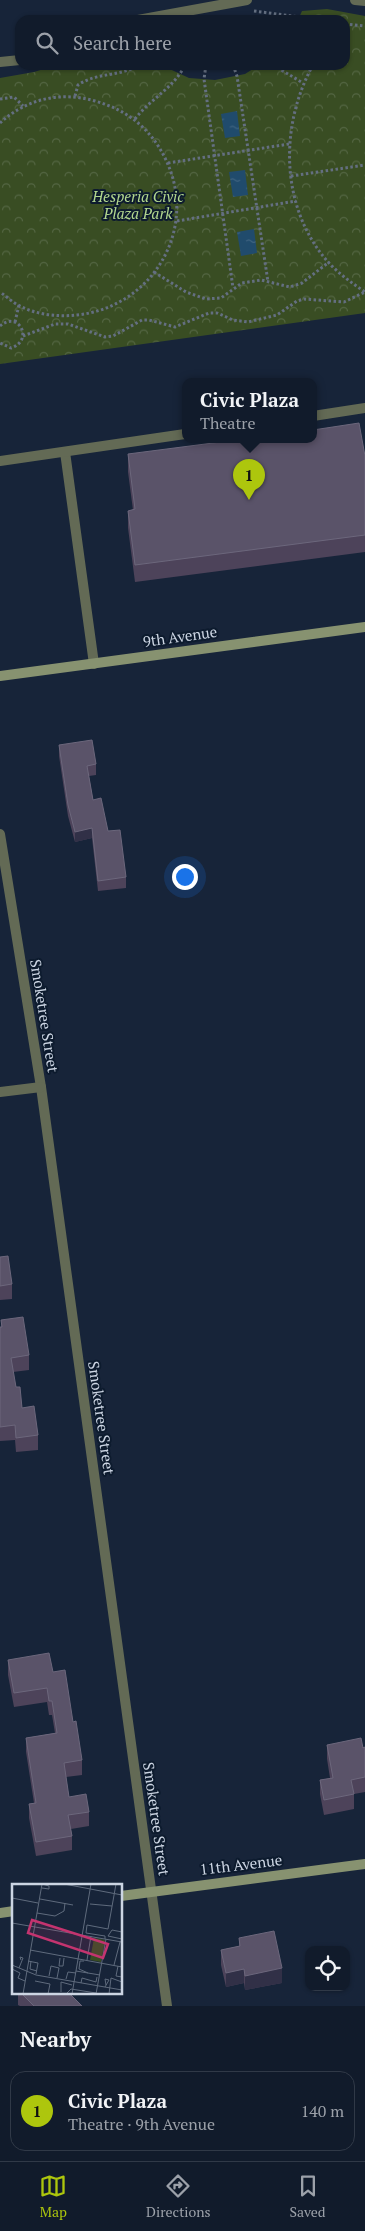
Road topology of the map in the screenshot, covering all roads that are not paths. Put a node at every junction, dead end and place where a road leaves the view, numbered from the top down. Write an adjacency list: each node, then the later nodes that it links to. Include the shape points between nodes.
1 (355, 0): 2 (street)
2 (365, 1)
3 (248, 5): 4 (street)
4 (175, 15)
5 (15, 60): 6 (street)
6 (0, 62)
7 (365, 408): 8 (street)
8 (317, 415)
9 (182, 434): 10 (street)
10 (65, 452): 11 (street); 13 (street)
11 (0, 461)
12 (365, 627): 13 (street, 9th Avenue)
13 (94, 664): 14 (street, 9th Avenue)
14 (0, 676)
15 (0, 834): 16 (street, Smoketree Street)
16 (40, 1088): 17 (street); 19 (street, Smoketree Street)
17 (0, 1092)
18 (365, 1864): 19 (street, 11th Avenue)
19 (151, 1892): 20 (street, 11th Avenue); 21 (street, Smoketree Street)
20 (122, 1896)
21 (167, 2006)

